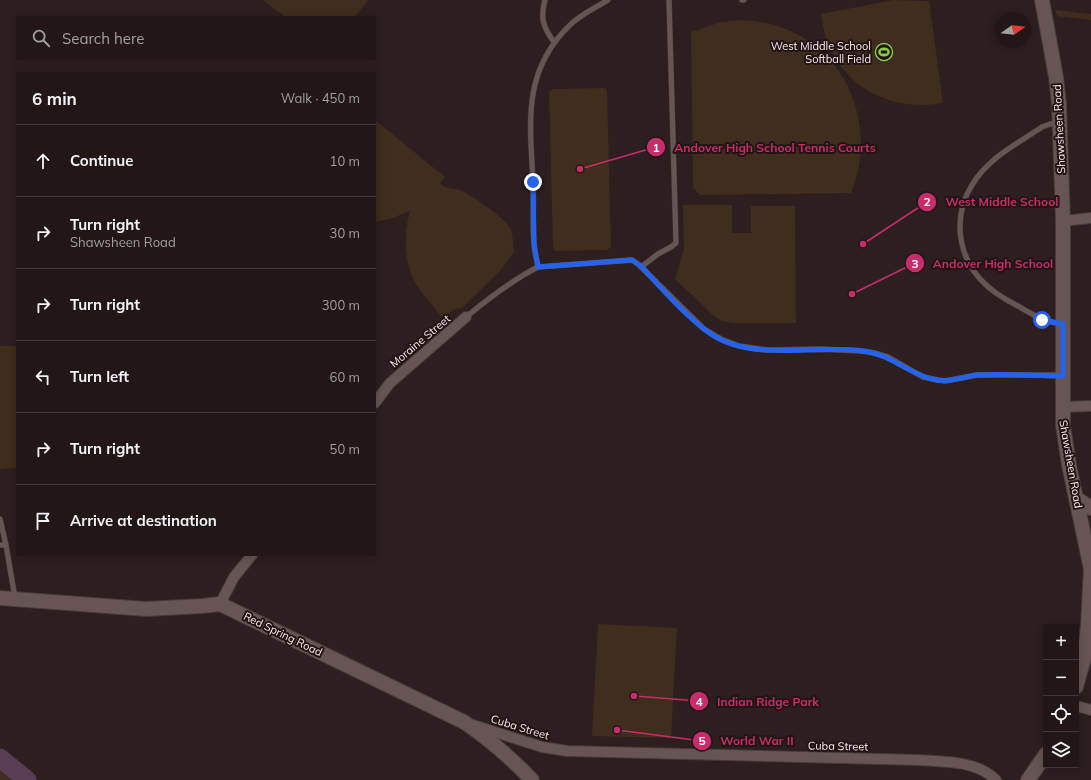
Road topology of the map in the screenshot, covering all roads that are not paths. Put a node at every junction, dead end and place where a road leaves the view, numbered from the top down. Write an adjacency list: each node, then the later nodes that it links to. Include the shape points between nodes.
1 (545, 0): 5 (lane, via 542,16)
2 (608, 0): 5 (lane, via 570,24)
3 (670, 0): 10 (lane, via 676,243)
4 (1042, 0): 6 (main road, Shawsheen Road, via 1056,77)
5 (554, 42): 9 (lane, via 533,89 531,110 534,244)
6 (1059, 123): 8 (main road, Shawsheen Road); 12 (lane, via 1042,128 987,165 966,195 960,226 966,258 984,284 1001,297 1042,320)
7 (1091, 218): 8 (street)
8 (1063, 221): 12 (main road, Shawsheen Road)
9 (538, 267): 10 (lane, via 628,260); 11 (lane, via 496,293)
10 (642, 267): 13 (lane, via 704,329 743,347 874,353 888,357 923,377 945,381 977,375)
11 (466, 317): 14 (street, Moraine Street, via 390,383)
12 (1063, 324): 13 (main road, Shawsheen Road)
13 (1063, 376): 16 (main road, Shawsheen Road)
14 (376, 402)
15 (1091, 406): 16 (street)
16 (1062, 407): 17 (main road, Shawsheen Road, via 1065,441)
17 (1077, 499): 18 (main road); 23 (main road, Shawsheen Road)
18 (1091, 508)
19 (0, 519): 21 (lane)
20 (0, 545): 21 (lane)
21 (6, 545): 25 (lane)
22 (251, 556): 26 (street, via 234,577)
23 (1091, 568): 27 (main road, Shawsheen Road, via 1088,626)
24 (0, 598): 25 (main road)
25 (15, 599): 26 (main road, via 146,609)
26 (220, 604): 30 (main road, Red Spring Road)
27 (1079, 676)
28 (1079, 707): 29 (street)
29 (1091, 710)
30 (464, 722): 32 (main road, Red Spring Road, via 509,756); 33 (street, Cuba Street, via 542,748 567,751 918,760 959,763)
31 (1043, 758): 34 (main road)
32 (532, 780)
33 (996, 780)
34 (1028, 780)

